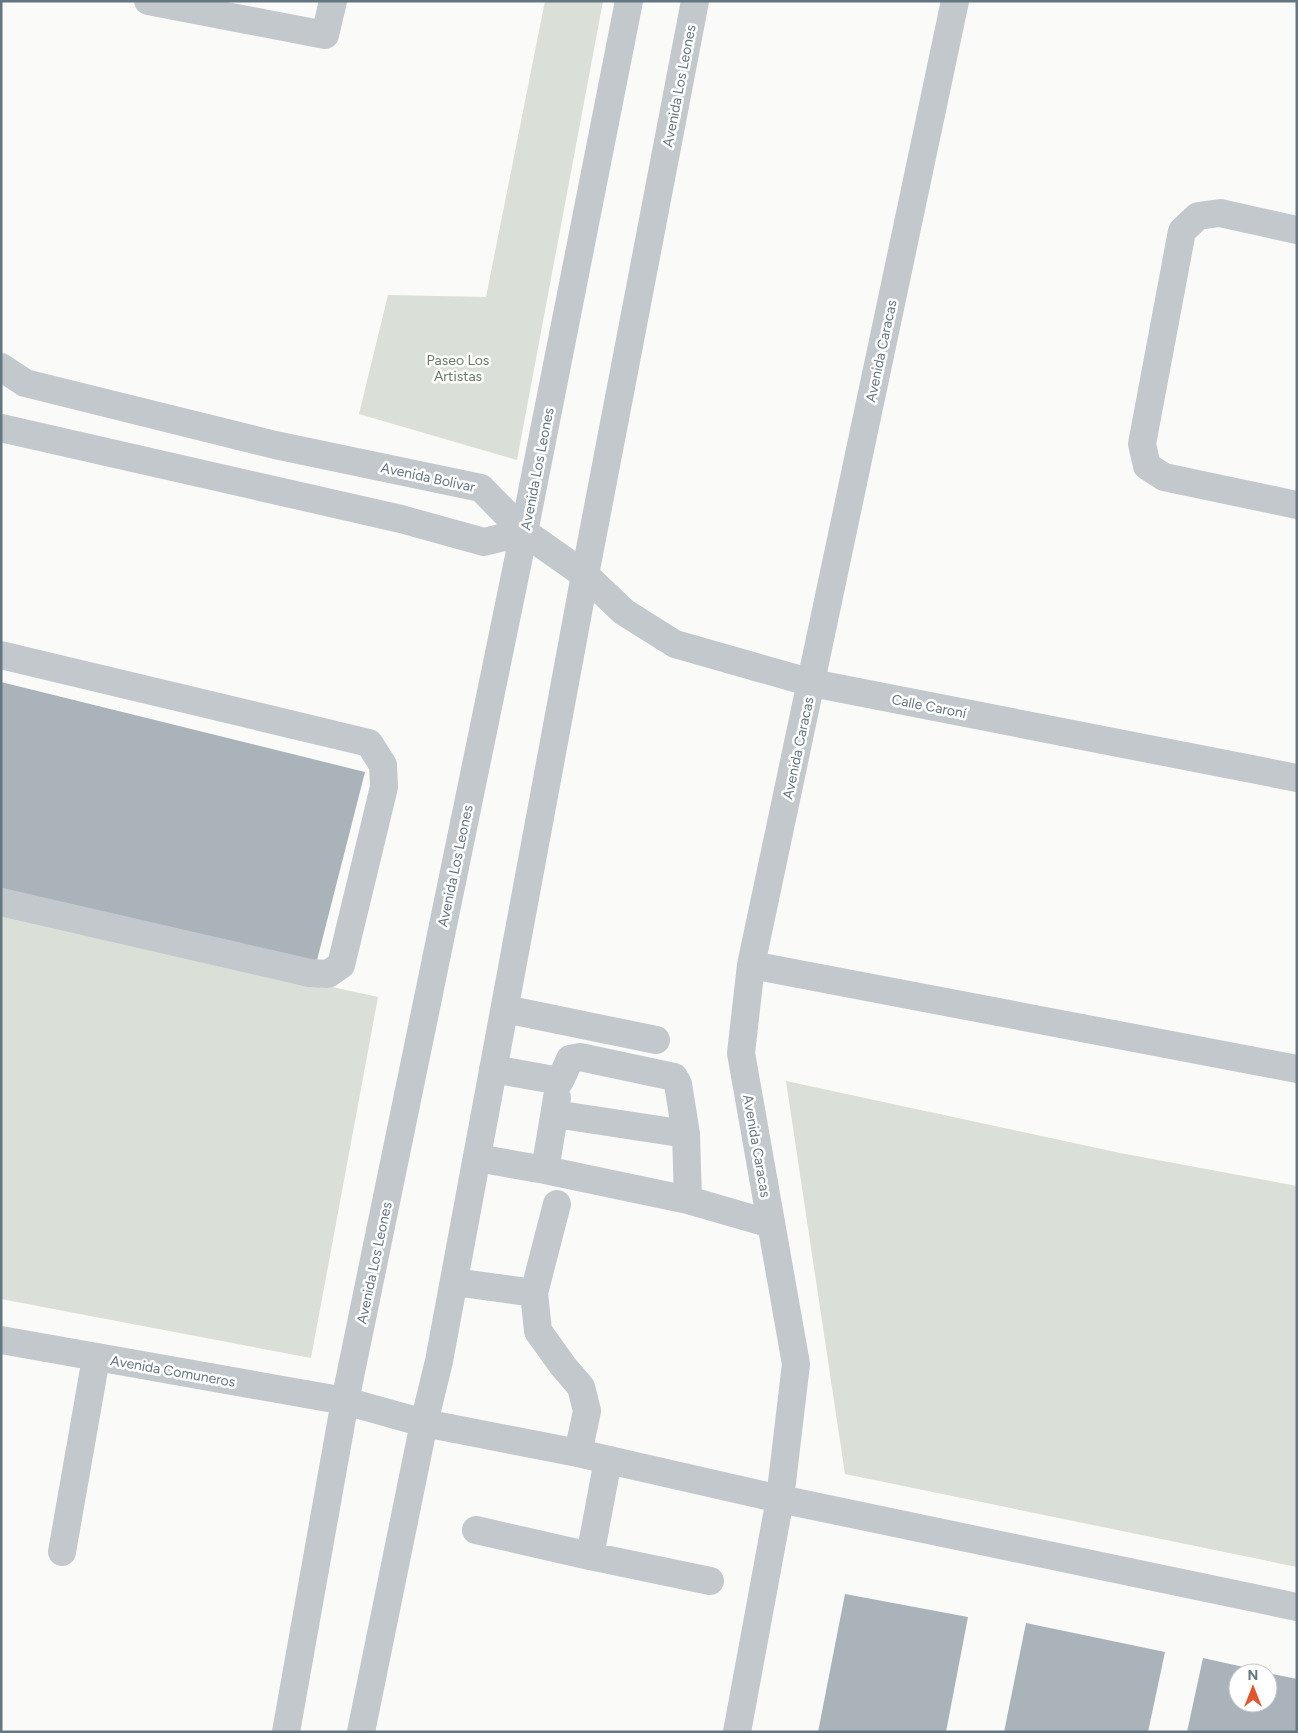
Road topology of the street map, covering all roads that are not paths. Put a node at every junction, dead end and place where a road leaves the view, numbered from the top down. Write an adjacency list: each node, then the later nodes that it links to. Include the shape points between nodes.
1 (148, 1): 2 (street, via 325,35)
2 (333, 1)
3 (629, 1): 10 (street, Avenida Los Leones)
4 (696, 1): 11 (street, Avenida Los Leones)
5 (955, 1): 13 (street, Avenida Caracas)
6 (1297, 230): 9 (street, via 1220,213 1198,216 1182,231 1142,444 1147,466 1164,477)
7 (1, 367): 10 (street, Avenida Bolivar, via 25,383 275,445 481,488)
8 (1, 428): 10 (street, via 402,519 484,542)
9 (1297, 505)
10 (524, 532): 11 (street, Avenida Bolivar); 33 (street, Avenida Los Leones)
11 (585, 575): 13 (street, Calle Caroní, via 624,612 674,644); 17 (street, Avenida Los Leones)
12 (1, 656): 15 (street, via 368,743 383,765 384,787 341,965 328,974 310,973)
13 (812, 683): 14 (street, Calle Caroní); 16 (street, Avenida Caracas)
14 (1297, 778)
15 (1, 902)
16 (751, 965): 20 (street); 28 (street, Avenida Caracas, via 741,1053)
17 (504, 1009): 18 (street); 19 (street, Avenida Los Leones)
18 (656, 1040)
19 (493, 1069): 21 (street); 24 (street, Avenida Los Leones)
20 (1297, 1069)
21 (560, 1081): 22 (street); 23 (street, via 570,1059 580,1057 674,1077)
22 (555, 1114): 23 (street); 25 (street)
23 (686, 1134): 26 (street)
24 (477, 1158): 25 (street); 29 (street, Avenida Los Leones)
25 (545, 1170): 26 (street)
26 (688, 1200): 28 (street)
27 (557, 1204): 30 (street)
28 (771, 1224): 37 (street, Avenida Caracas, via 796,1364)
29 (454, 1282): 30 (street); 34 (street, Avenida Los Leones)
30 (534, 1293): 35 (street, via 538,1332 581,1387 587,1411)
31 (1, 1340): 32 (street, Avenida Comuneros)
32 (96, 1358): 33 (street, Avenida Comuneros); 39 (street)
33 (345, 1401): 34 (street, Avenida Comuneros); 43 (street, Avenida Los Leones)
34 (424, 1423): 35 (street, Avenida Comuneros); 44 (street, Avenida Los Leones)
35 (578, 1453): 36 (street, Avenida Comuneros)
36 (608, 1460): 37 (street, Avenida Comuneros); 40 (street)
37 (780, 1499): 42 (street, Avenida Comuneros); 45 (street, Avenida Caracas)
38 (476, 1530): 40 (street)
39 (62, 1552)
40 (590, 1556): 41 (street)
41 (710, 1581)
42 (1297, 1607)
43 (286, 1732)
44 (362, 1732)
45 (738, 1732)

